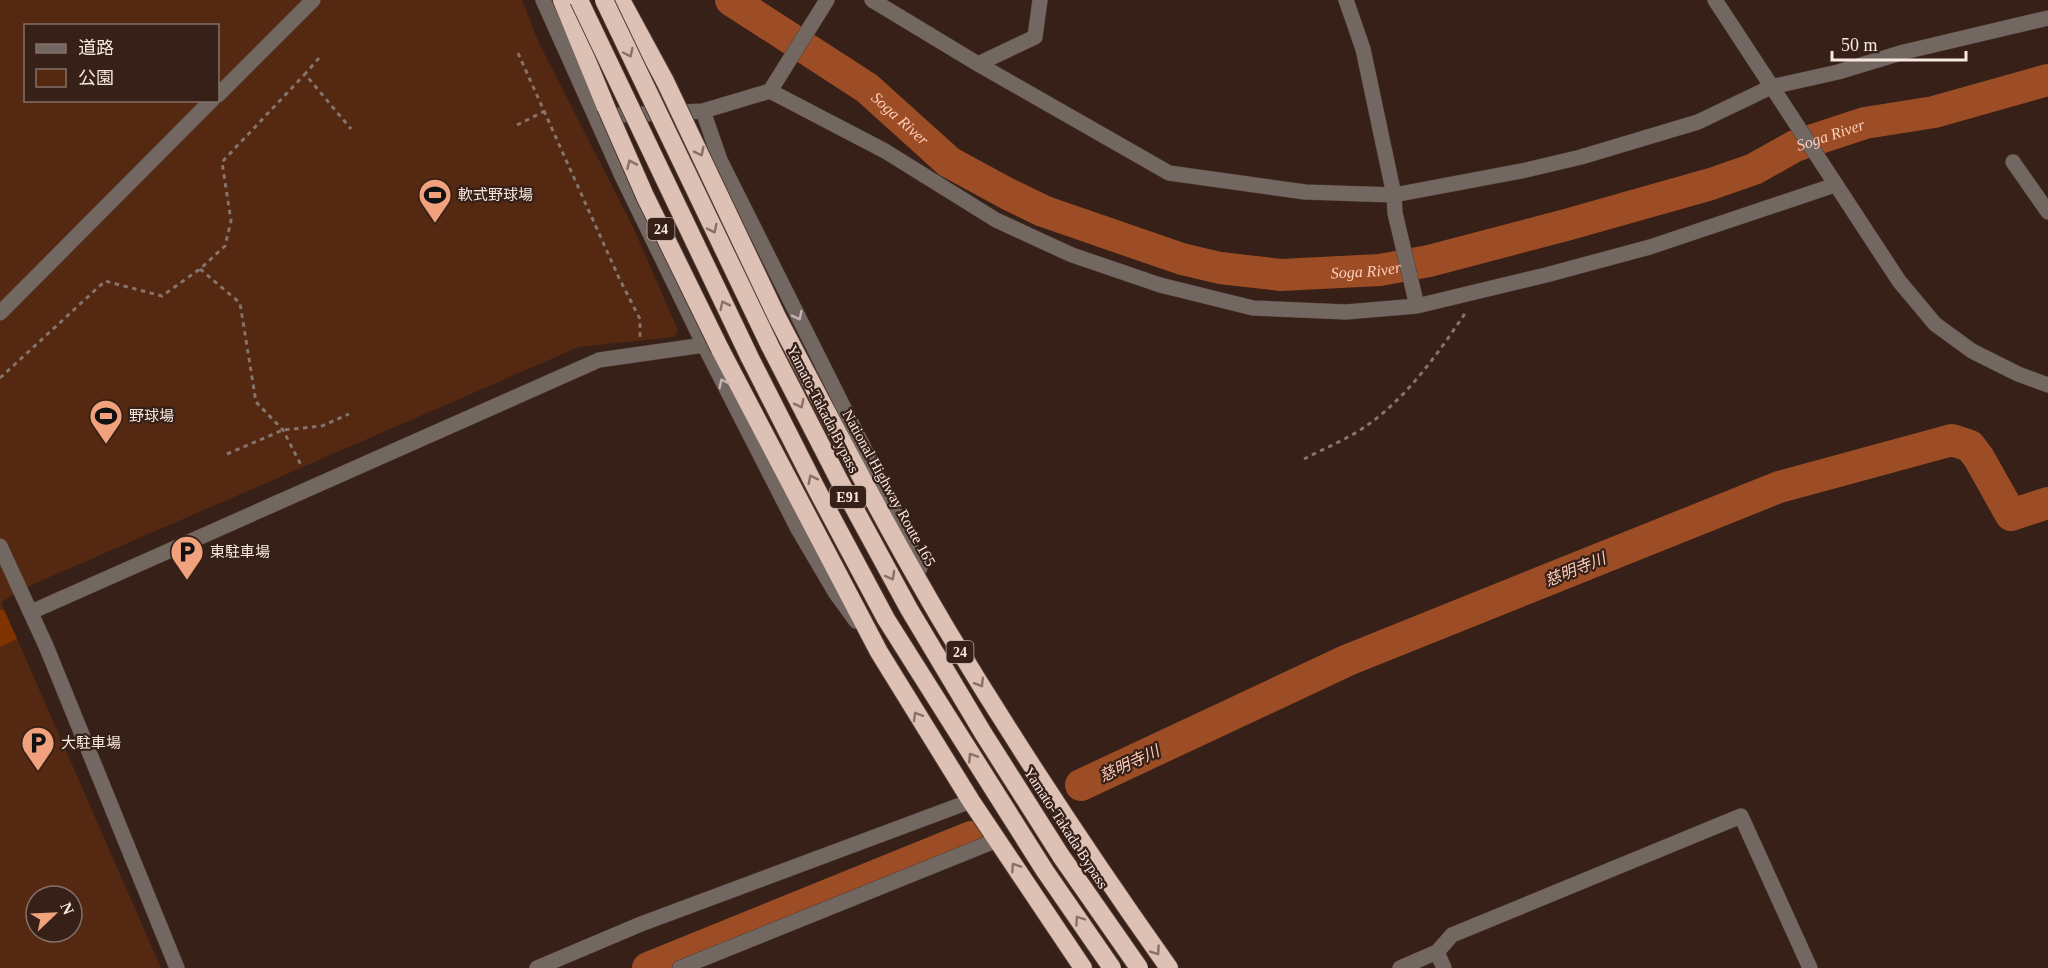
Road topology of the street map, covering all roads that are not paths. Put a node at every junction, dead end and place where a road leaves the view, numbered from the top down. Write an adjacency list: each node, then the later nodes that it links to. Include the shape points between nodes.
1 (313, 0): 16 (street)
2 (543, 0): 19 (street)
3 (562, 0): 26 (highway, 24, one-way to 3, bridge)
4 (579, 0): 38 (highway, E91, one-way to 4, bridge, via 1045,871 886,619 750,358)
5 (604, 0): 39 (highway, Yamato-Takada Bypass / E91, one-way to 39, bridge, via 770,346 909,609 1061,856)
6 (621, 0): 30 (highway, National Highway Route 165 / 24, one-way to 30, bridge, via 670,90 778,319)
7 (827, 0): 14 (street)
8 (872, 0): 13 (street)
9 (1040, 0): 13 (street, via 1035,37)
10 (1346, 0): 22 (street, via 1363,49)
11 (1715, 0): 15 (street)
12 (2048, 18): 15 (street)
13 (978, 64): 22 (street, via 1169,173 1305,192)
14 (772, 87): 18 (street); 24 (street, via 996,220 1072,255 1160,285 1253,308 1346,312)
15 (1771, 87): 21 (street); 22 (street, via 1698,122 1581,157)
16 (219, 94)
17 (210, 102): 25 (street)
18 (703, 111): 19 (street); 30 (street, one-way to 30, via 720,160 883,486)
19 (595, 117): 26 (street)
20 (2013, 162): 23 (street)
21 (1835, 185): 24 (street, via 1650,247); 27 (street, via 1899,281 1935,324 1972,351)
22 (1394, 195): 24 (street)
23 (2048, 212)
24 (1417, 306)
25 (0, 313)
26 (712, 347): 29 (street, via 600,360); 31 (highway, 24, one-way to 26, via 879,652)
27 (2048, 385)
28 (0, 546): 29 (street)
29 (31, 612): 34 (street)
30 (947, 629): 40 (highway, National Highway Route 165 / 24, one-way to 40, via 1028,762)
31 (970, 801): 32 (highway, 24); 35 (street, via 641,924)
32 (997, 840): 36 (street); 37 (highway, 24, one-way to 32)
33 (1437, 952): 41 (street); 42 (street); 43 (street, via 1452,935 1741,816)
34 (177, 968)
35 (537, 968)
36 (680, 968)
37 (1083, 968)
38 (1112, 968)
39 (1139, 968)
40 (1169, 968)
41 (1400, 968)
42 (1444, 968)
43 (1810, 968)

